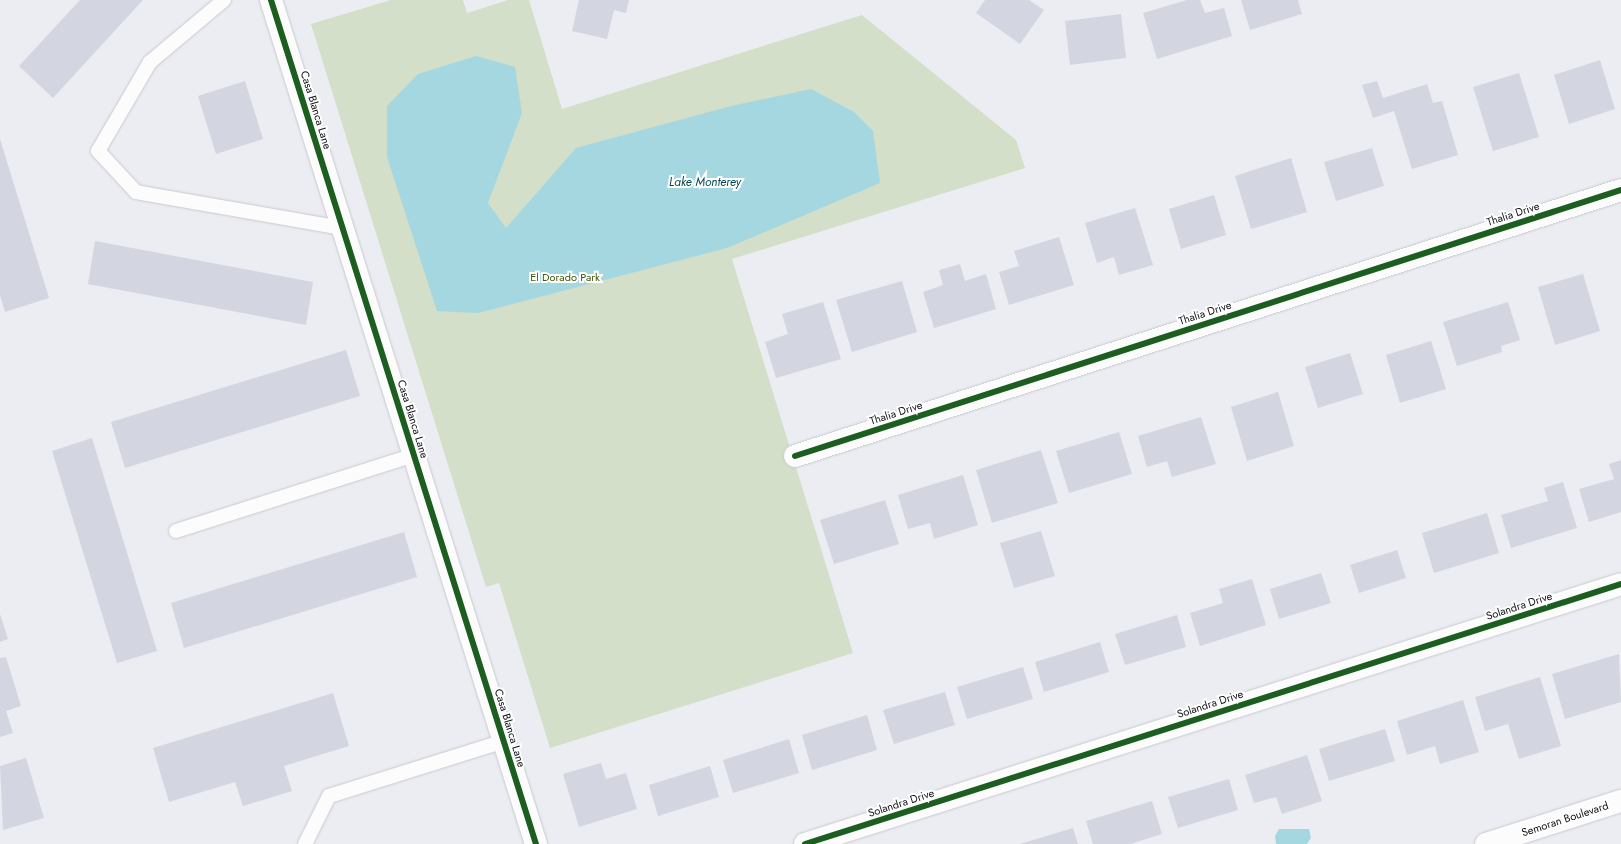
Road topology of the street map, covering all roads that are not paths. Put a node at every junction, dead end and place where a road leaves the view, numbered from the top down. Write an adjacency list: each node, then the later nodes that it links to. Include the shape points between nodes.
1 (224, 0): 4 (lane, via 150,62 98,151 136,192)
2 (272, 0): 4 (street, Casa Blanca Lane)
3 (1621, 190): 6 (street, Thalia Drive)
4 (343, 228): 5 (street, Casa Blanca Lane)
5 (414, 455): 7 (lane); 9 (street, Casa Blanca Lane)
6 (795, 456)
7 (176, 531)
8 (1621, 584): 13 (street, Solandra Drive)
9 (504, 741): 11 (lane, via 329,796); 12 (street, Casa Blanca Lane)
10 (1621, 801): 14 (street, Semoran Boulevard)
11 (305, 844)
12 (536, 844)
13 (805, 844)
14 (1486, 844)

